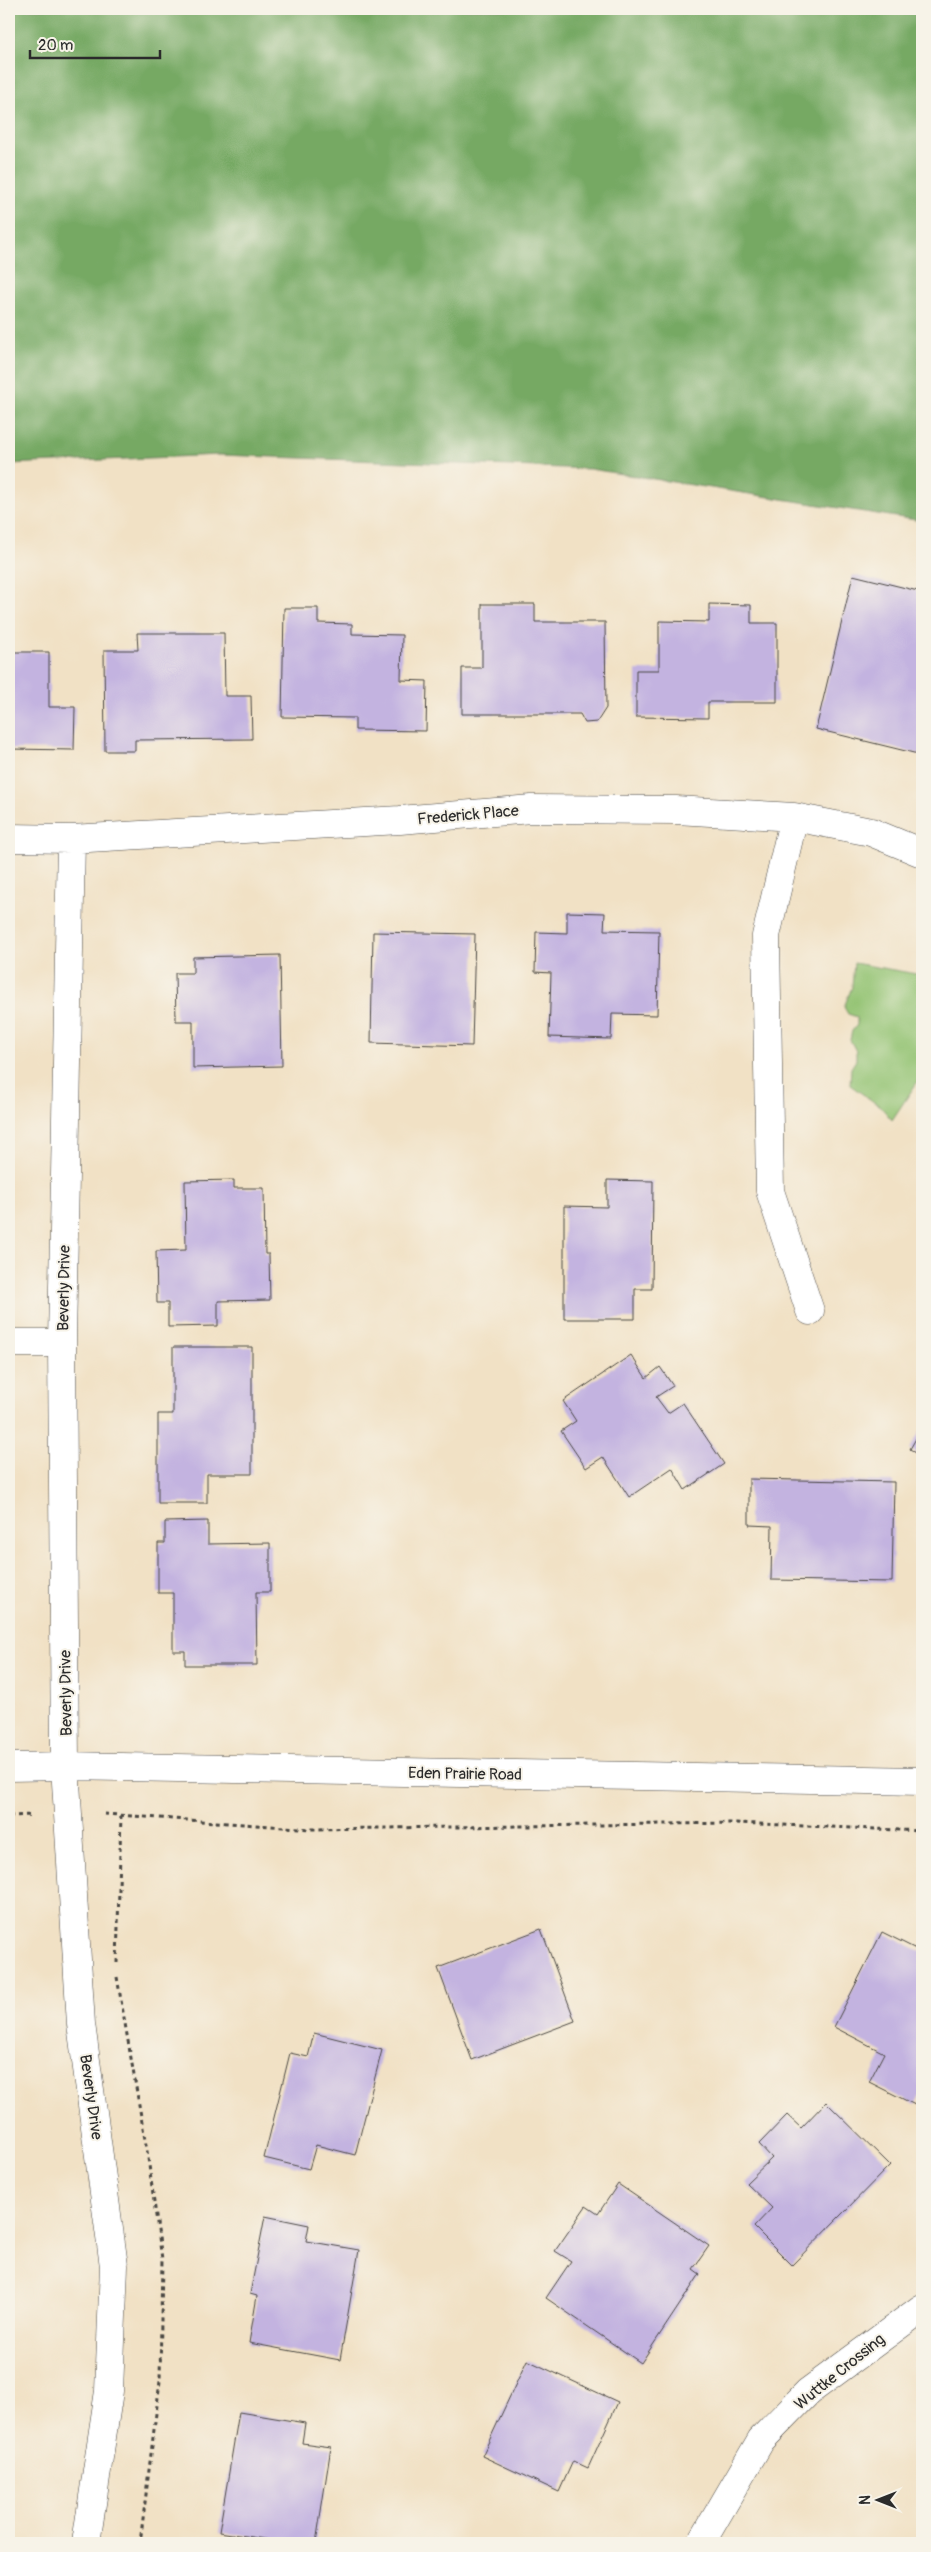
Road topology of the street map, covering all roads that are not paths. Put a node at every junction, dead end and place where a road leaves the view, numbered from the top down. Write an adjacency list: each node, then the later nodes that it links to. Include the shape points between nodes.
1 (794, 817): 3 (street, Frederick Place, via 676,810 531,809); 4 (street, Frederick Place, via 871,832); 5 (street, via 766,936 770,1191)
2 (9, 838): 3 (street, Frederick Place)
3 (71, 839): 6 (street, Beverly Drive)
4 (922, 853)
5 (810, 1311)
6 (62, 1343): 7 (street); 8 (street, Beverly Drive)
7 (9, 1344)
8 (65, 1766): 9 (street, Eden Prairie Road); 10 (street, Eden Prairie Road); 12 (street, Beverly Drive, via 81,2024 114,2266 109,2391)
9 (9, 1767)
10 (922, 1781)
11 (922, 2308): 13 (street, Wuttke Crossing, via 808,2392 761,2440)
12 (86, 2543)
13 (702, 2543)

